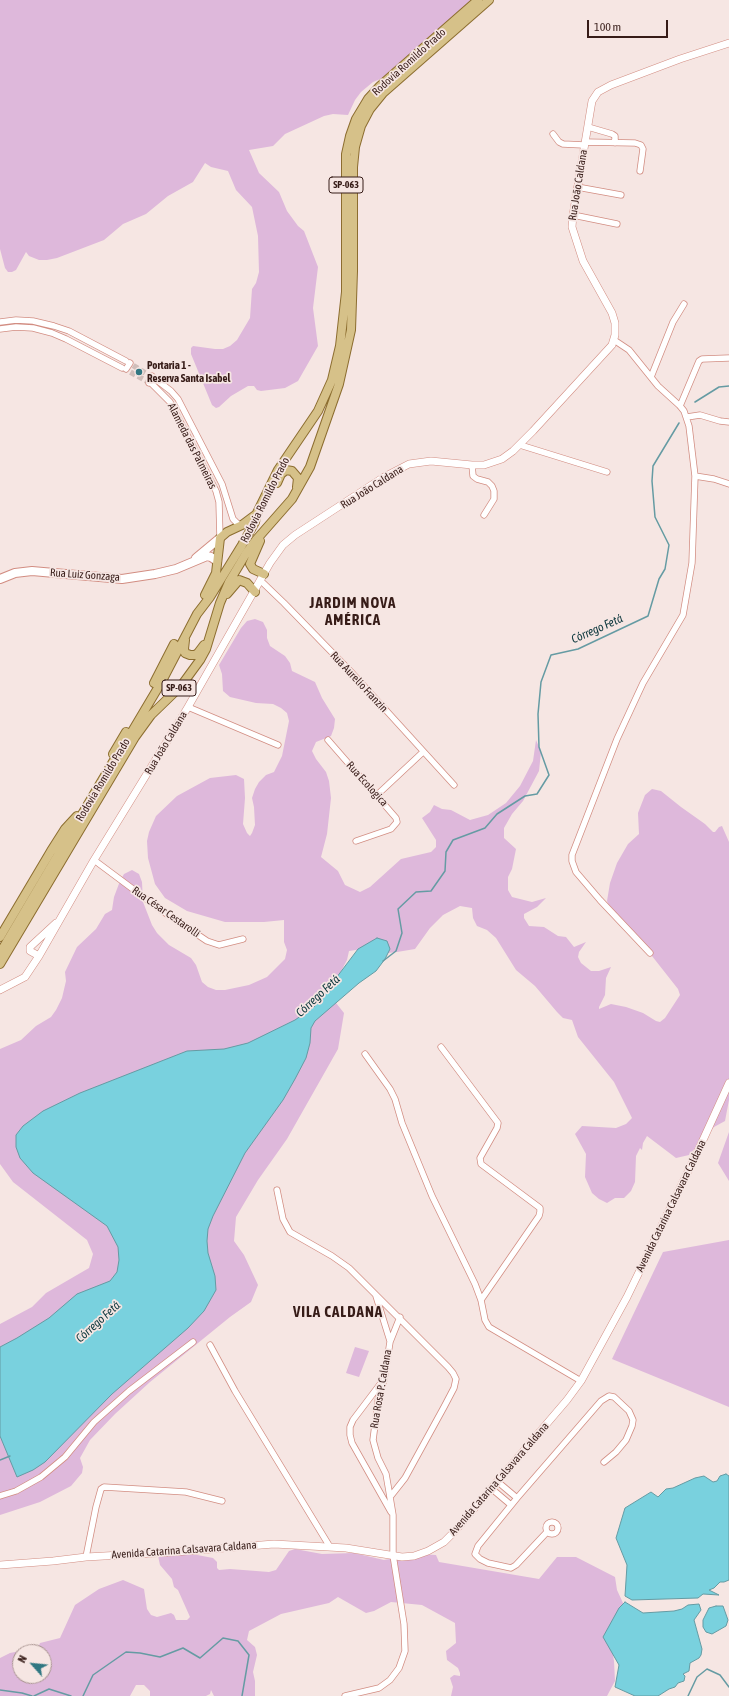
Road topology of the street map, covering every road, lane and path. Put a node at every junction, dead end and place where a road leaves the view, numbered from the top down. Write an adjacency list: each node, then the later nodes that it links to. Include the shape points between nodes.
1 (478, 0): 32 (main road, Rodovia Romildo Prado / SP-063, via 380,86 368,99 356,119 346,154 346,292 337,363 323,403 278,470)
2 (489, 0): 5 (main road, Rodovia Romildo Prado / SP-063)
3 (493, 0): 5 (main road, Rodovia Romildo Prado / SP-063)
4 (729, 43): 6 (street, Rua João Caldana, via 604,88 592,101)
5 (433, 49): 31 (main road, Rodovia Romildo Prado / SP-063, via 383,93 360,126 353,167 353,271 348,347 339,384 310,467 302,484)
6 (588, 127): 8 (street, via 612,134); 9 (street, Rua João Caldana)
7 (553, 134): 9 (street, via 562,144)
8 (614, 143): 9 (street); 10 (street, via 635,143 643,147)
9 (585, 144): 11 (street, Rua João Caldana)
10 (640, 171)
11 (577, 187): 12 (street); 13 (street, Rua João Caldana)
12 (621, 195)
13 (572, 214): 14 (street); 18 (street, Rua João Caldana, via 572,227 583,261 612,313 615,323)
14 (617, 224)
15 (684, 304): 21 (street, via 673,322)
16 (0, 322): 17 (street, via 33,321 54,326 69,331 128,362 124,369 52,333 32,328)
17 (0, 329)
18 (614, 340): 21 (street, via 629,350); 26 (street, Rua João Caldana, via 607,352)
19 (729, 358): 23 (street, via 699,361)
20 (152, 376): 35 (street, Alameda das Palmeiras, via 150,383 170,402 216,491)
21 (651, 377): 23 (street)
22 (158, 380): 34 (street, Alameda das Palmeiras, via 178,399 222,484 232,515 238,524)
23 (680, 406): 24 (street)
24 (687, 417): 25 (street, via 700,414); 29 (street)
25 (729, 422)
26 (520, 445): 27 (street, Rua João Caldana, via 502,459 484,465); 28 (street)
27 (472, 465): 33 (street, via 473,476 488,482 494,491 494,498); 38 (street, Rua João Caldana, via 418,462 384,477 295,535 280,549)
28 (607, 472)
29 (695, 476): 30 (street); 55 (street, via 692,563 683,615 643,683 616,739 572,855 576,872)
30 (729, 484)
31 (287, 504): 32 (main road, via 298,482 296,474 286,470 281,474 271,496); 38 (main road, via 260,540 250,561 253,569); 41 (main road, Rodovia Romildo Prado / SP-063, via 247,552)
32 (257, 513): 34 (main road); 42 (main road, Rodovia Romildo Prado / SP-063, via 255,522 242,545 210,597)
33 (484, 515)
34 (242, 525): 35 (main road)
35 (220, 538): 36 (main road); 37 (main road, Rua Luiz Gonzaga)
36 (217, 561): 37 (main road, Rua Luiz Gonzaga, via 209,556); 42 (main road, via 214,578)
37 (193, 562): 39 (main road, Rua Luiz Gonzaga, via 155,574 122,579 32,571 15,573)
38 (262, 578): 40 (street, Rua João Caldana); 46 (street, Rua Aurelio Franzin, via 353,674)
39 (0, 579)
40 (255, 592): 41 (main road, via 247,583 239,580); 43 (street, Rua João Caldana)
41 (220, 603): 42 (main road, via 205,643 198,653 192,656 185,653 184,642); 57 (main road, Rodovia Romildo Prado / SP-063, via 206,649 200,660 181,686 151,716 135,737)
42 (197, 611): 52 (main road, via 180,633 147,696 75,819 51,851); 54 (main road, Rodovia Romildo Prado / SP-063, via 155,692)
43 (188, 707): 45 (street); 50 (street, Rua João Caldana)
44 (328, 740): 48 (street, Rua Ecologica)
45 (278, 746)
46 (422, 752): 47 (street, Rua Aurelio Franzin); 48 (street)
47 (454, 785)
48 (377, 795): 49 (street, Rua Ecologica, via 397,822 391,829)
49 (356, 841)
50 (94, 860): 51 (street, Rua João Caldana); 53 (street, Rua César Cestarolli, via 207,942 218,945)
51 (61, 919): 56 (street, Rua João Caldana); 56 (street, via 30,946 30,951)
52 (0, 938)
53 (243, 939)
54 (0, 953)
55 (650, 953)
56 (39, 956): 58 (street, Rua João Caldana, via 25,977)
57 (0, 964)
58 (0, 990)
59 (441, 1047): 64 (street, via 498,1123 480,1158 481,1164 540,1208 539,1216)
60 (365, 1054): 64 (street, via 395,1099 402,1123 432,1196)
61 (729, 1083): 70 (street, Avenida Catarina Calsavara Caldana, via 627,1297)
62 (277, 1190): 63 (street, via 283,1219 290,1232 349,1268)
63 (376, 1294): 65 (street); 67 (street)
64 (481, 1300): 70 (street, via 485,1320 489,1326)
65 (400, 1317): 67 (street, Rua Rosa P. Caldana); 75 (street, via 453,1373 456,1380 405,1478)
66 (193, 1342): 74 (street, via 129,1391 94,1422 65,1457 16,1491)
67 (390, 1342): 69 (street, Rua Rosa P. Caldana)
68 (210, 1345): 81 (street)
69 (384, 1380): 75 (street, Rua Rosa P. Caldana, via 379,1394 373,1440 386,1474); 79 (street, via 353,1420 350,1435 352,1443)
70 (581, 1381): 72 (street, Avenida Catarina Calsavara Caldana)
71 (604, 1462): 76 (street, via 626,1440 632,1426 629,1411 614,1397 609,1396 601,1401)
72 (498, 1482): 73 (street, Avenida Catarina Calsavara Caldana); 76 (street)
73 (492, 1489): 78 (street); 82 (street, Avenida Catarina Calsavara Caldana, via 444,1542 414,1556)
74 (0, 1496)
75 (390, 1497): 79 (street, Rua Rosa P. Caldana)
76 (517, 1498): 78 (street)
77 (222, 1502): 83 (street, via 186,1492 104,1487 96,1507)
78 (511, 1505): 80 (street, via 476,1550 475,1554 480,1560 514,1567)
79 (393, 1515): 82 (street, Rua Rosa P. Caldana)
80 (547, 1532)
81 (330, 1547): 82 (street, Avenida Catarina Calsavara Caldana); 83 (street, Avenida Catarina Calsavara Caldana, via 274,1544)
82 (393, 1555): 85 (street, Rua Rosa P. Caldana, via 404,1624 405,1651 399,1668 390,1680 379,1688)
83 (86, 1557): 84 (street, Avenida Catarina Calsavara Caldana)
84 (0, 1565)
85 (345, 1696)

